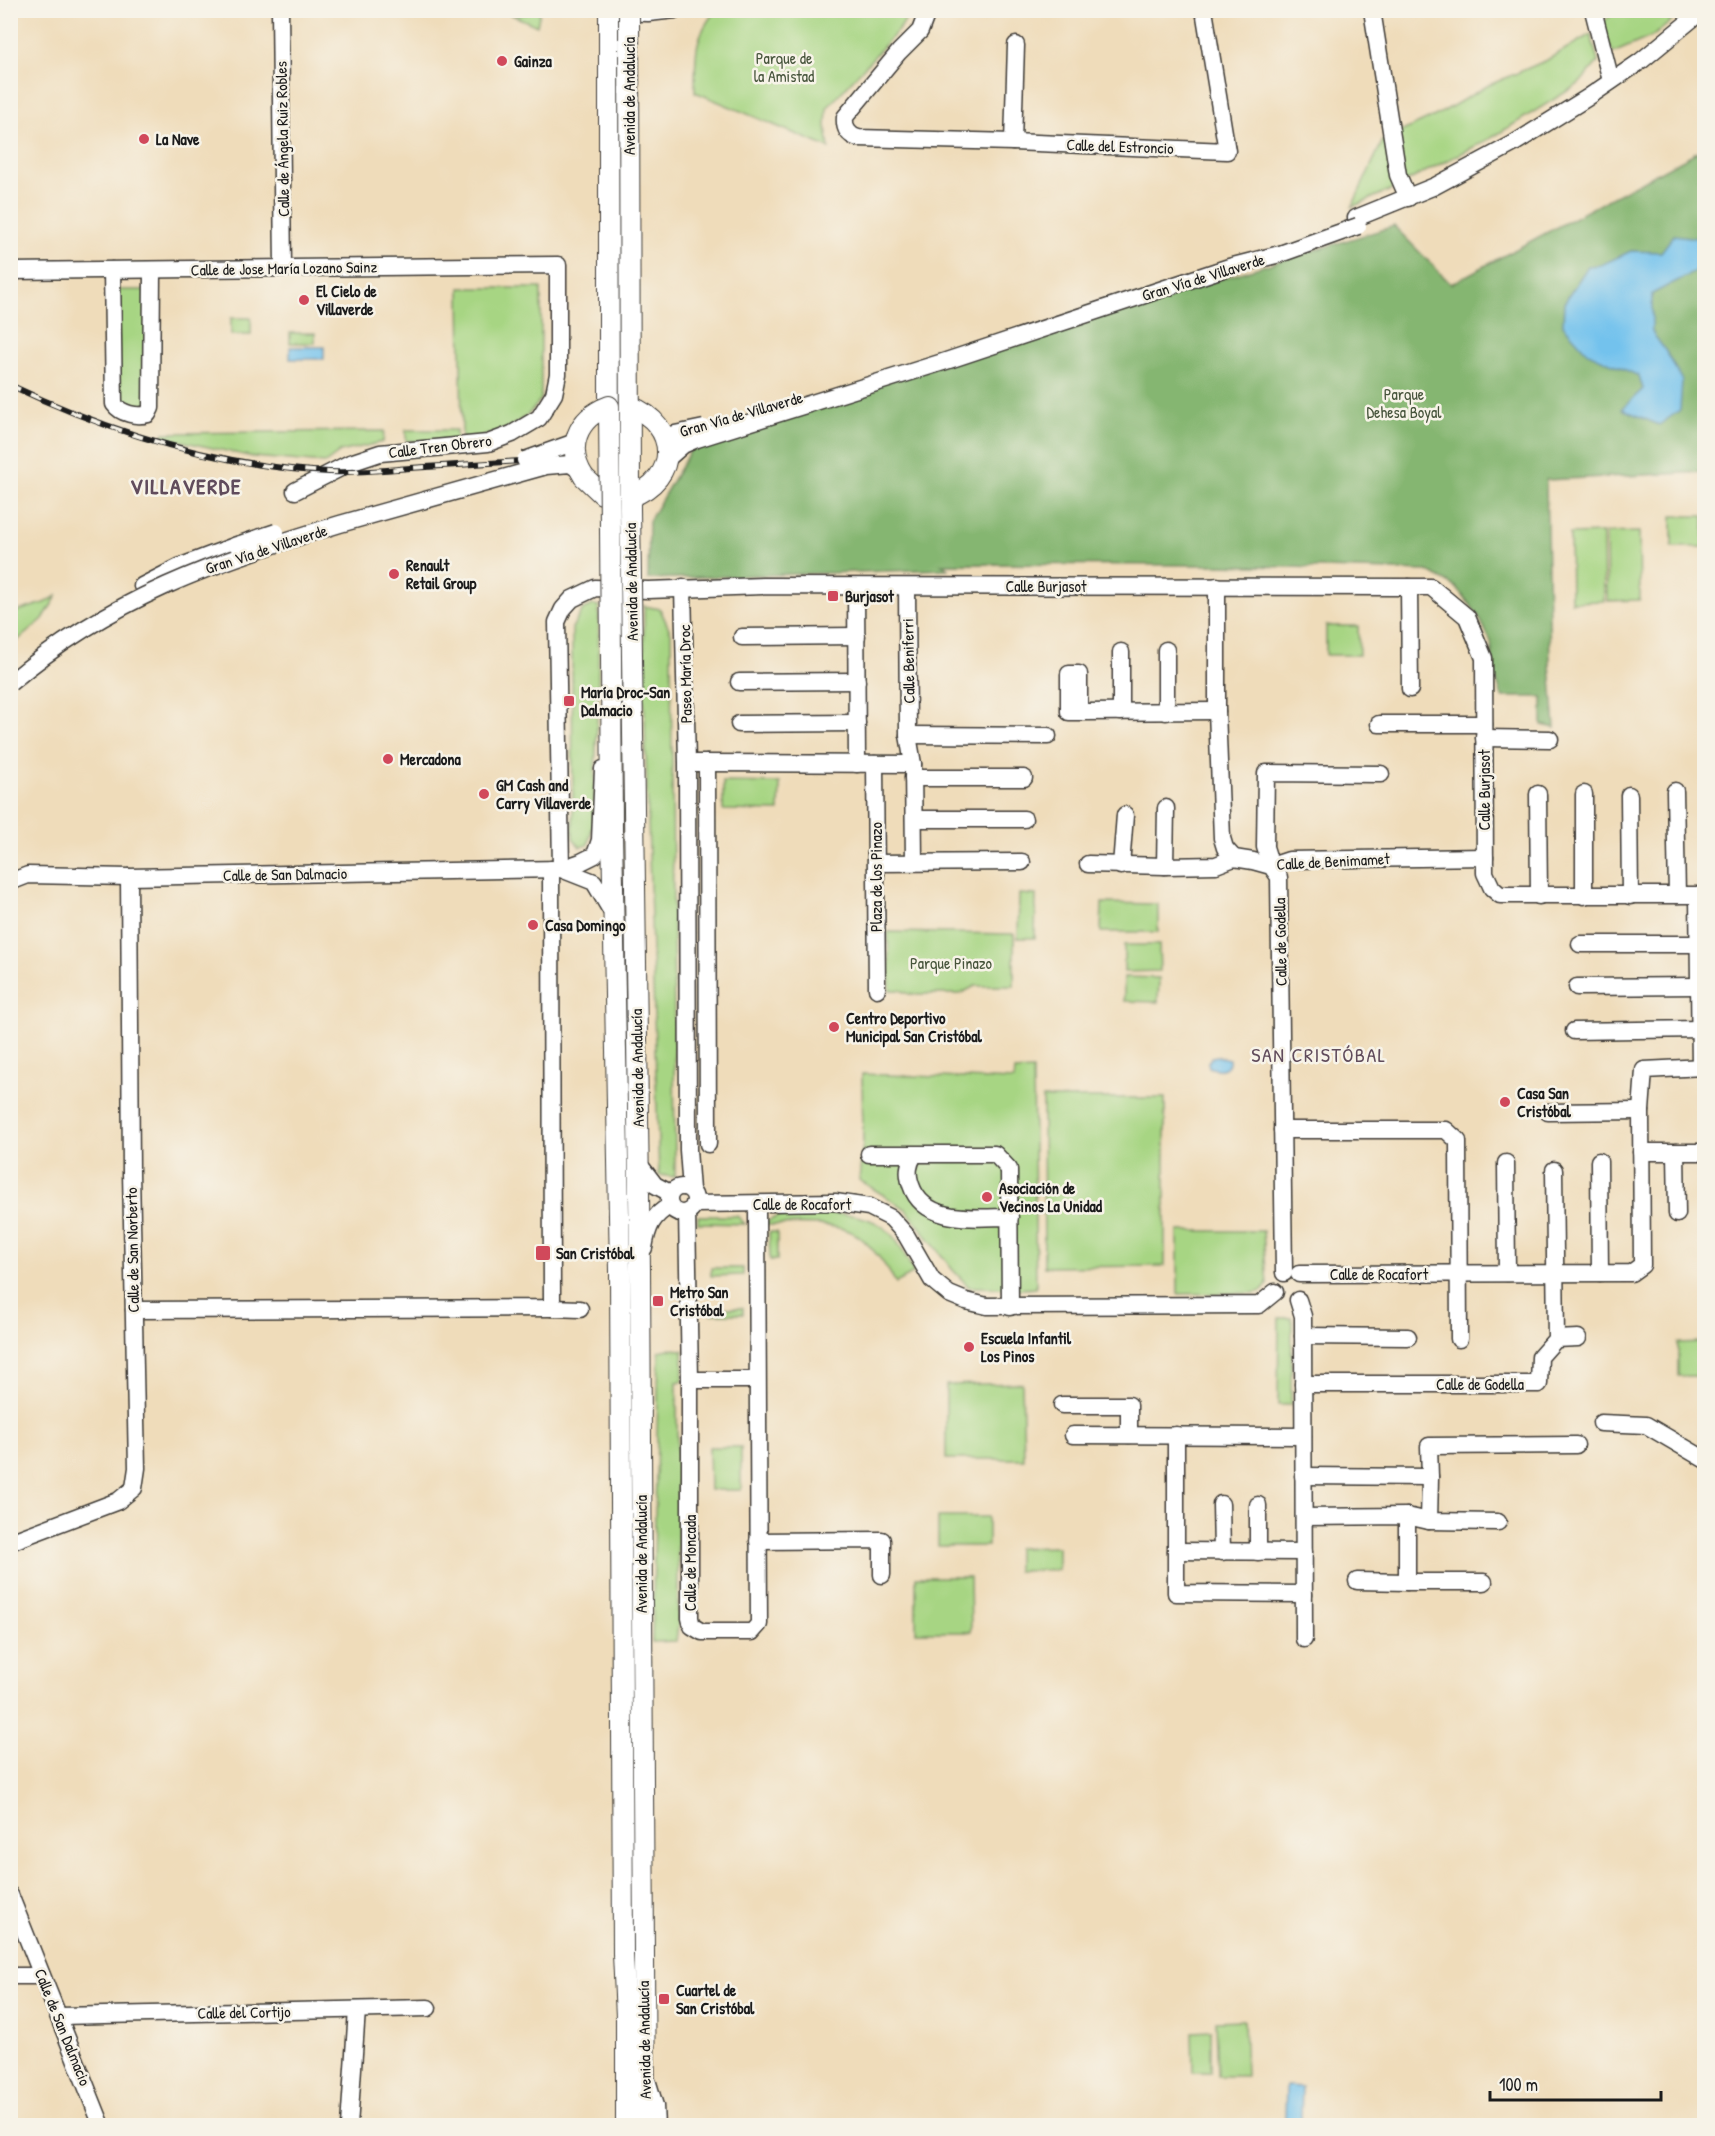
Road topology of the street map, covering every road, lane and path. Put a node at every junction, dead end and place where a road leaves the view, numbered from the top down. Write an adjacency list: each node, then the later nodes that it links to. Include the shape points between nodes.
1 (280, 10): 17 (street, Calle de Ángela Ruiz Robles)
2 (610, 10): 9 (street); 21 (main road, Avenida de Andalucía)
3 (675, 10): 9 (street)
4 (928, 10): 13 (street, Calle del Estroncio, via 920,31 845,117 848,132 858,138)
5 (1204, 10): 13 (street, Calle del Estroncio, via 1227,151)
6 (1372, 10): 14 (street, via 1398,175)
7 (1593, 10): 12 (street)
8 (1703, 10): 12 (street, Gran Vía de Villaverde)
9 (638, 12): 22 (main road, Avenida de Andalucía, bridge)
10 (1704, 20): 15 (street, Gran Vía de Villaverde, via 1646,68 1517,151 1438,192)
11 (1016, 45): 13 (street)
12 (1611, 81): 14 (street, Gran Vía de Villaverde, via 1513,144)
13 (1012, 142)
14 (1408, 198): 15 (street, Gran Vía de Villaverde)
15 (1357, 222): 23 (street, Gran Vía de Villaverde, bridge, via 695,431); 25 (street, Gran Vía de Villaverde, bridge, via 1280,254 697,439)
16 (558, 265): 17 (street, Calle de Jose María Lozano Sainz); 27 (street, Calle Tren Obrero, via 558,374 554,394 539,418 488,442 380,453 350,463)
17 (283, 268): 19 (street, Calle de Jose María Lozano Sainz)
18 (112, 270): 19 (street, Calle de Jose María Lozano Sainz); 19 (street, via 114,404 118,410 140,416 148,414 151,408); 20 (street, Calle de Jose María Lozano Sainz)
19 (152, 270)
20 (10, 271)
21 (609, 406): 22 (main road); 24 (main road, bridge, via 589,417); 28 (main road, Avenida de Andalucía, bridge)
22 (630, 406): 23 (main road, bridge, via 657,422); 29 (main road, Avenida de Andalucía, bridge)
23 (664, 436): 25 (main road, bridge)
24 (575, 442): 26 (main road, bridge); 39 (street, Gran Vía de Villaverde, bridge, via 544,455 298,525 179,567 85,616)
25 (667, 459): 29 (main road, bridge, via 654,483)
26 (578, 469): 28 (main road, bridge, via 593,487); 42 (street, Gran Vía de Villaverde, bridge, via 570,464 546,466 215,564 98,620)
27 (295, 491)
28 (610, 496): 29 (main road); 51 (main road, Avenida de Andalucía, bridge)
29 (630, 497): 108 (main road, Avenida de Andalucía, bridge)
30 (1217, 586): 33 (street, Calle Burjasot); 34 (street, Calle Burjasot); 44 (street)
31 (683, 587): 32 (street, Calle Burjasot); 56 (street, Paseo María Droc); 80 (street, via 595,588 572,599 557,622)
32 (856, 587): 33 (street, Calle Burjasot); 35 (street)
33 (907, 587): 53 (street, Calle Beniferri)
34 (1409, 587): 43 (street); 52 (street, Calle Burjasot, via 1431,588 1467,617 1484,658)
35 (857, 636): 36 (street); 40 (street)
36 (742, 637)
37 (1166, 650): 47 (street)
38 (1121, 652): 46 (street)
39 (10, 670)
40 (857, 681): 41 (street); 48 (street)
41 (739, 682)
42 (10, 683)
43 (1410, 689)
44 (1217, 711): 47 (street); 72 (street, via 1222,838 1224,848)
45 (1079, 712): 46 (street)
46 (1121, 712): 47 (street)
47 (1166, 712)
48 (857, 723): 49 (street); 58 (street)
49 (739, 724)
50 (1379, 724): 52 (street)
51 (611, 727): 80 (street, Calle de San Dalmacio, via 603,769 600,840 595,855); 88 (main road, Avenida de Andalucía)
52 (1484, 731): 55 (street); 71 (street, Calle Burjasot)
53 (908, 735): 54 (street); 60 (street, Calle Beniferri)
54 (1048, 736)
55 (1550, 739)
56 (687, 763): 57 (street); 110 (street, Paseo María Droc, via 688,1150)
57 (707, 763): 58 (street); 100 (street)
58 (857, 764): 59 (street)
59 (875, 764): 60 (street); 75 (street, Plaza de los Pinazo)
60 (913, 771): 62 (street); 69 (street, Calle Beniferri)
61 (1381, 774): 79 (street, Calle de Benimamet, via 1266,773 1265,847)
62 (1024, 778)
63 (1675, 791): 83 (street)
64 (1538, 794): 85 (street)
65 (1584, 794): 86 (street)
66 (1629, 795): 87 (street)
67 (1166, 808): 78 (street)
68 (1125, 814): 77 (street)
69 (914, 819): 70 (street); 73 (street, Calle Beniferri)
70 (1024, 819)
71 (1485, 857): 79 (street, Calle de Benimamet, via 1289,860); 85 (street, via 1487,878 1500,895)
72 (1234, 858): 78 (street, via 1216,865); 79 (street)
73 (914, 862): 74 (street); 75 (street)
74 (1022, 862)
75 (877, 863): 93 (street, Plaza de los Pinazo)
76 (1089, 864): 77 (street)
77 (1121, 866): 78 (street)
78 (1165, 866)
79 (1271, 866): 99 (street, Calle de Godella, via 1279,877 1280,888)
80 (556, 869): 81 (street, Calle de San Dalmacio); 88 (street, Calle de San Dalmacio, via 594,882); 123 (street)
81 (129, 877): 82 (street, Calle de San Dalmacio, via 28,875); 125 (street, Calle de San Norberto)
82 (10, 882)
83 (1677, 895): 84 (street); 87 (street)
84 (1701, 895): 90 (street, Calle de Rocafort)
85 (1539, 896): 86 (street)
86 (1584, 896): 87 (street)
87 (1630, 896)
88 (613, 914): 163 (main road, Avenida de Andalucía, via 620,1283)
89 (1580, 944): 90 (street)
90 (1698, 944): 91 (street, Calle de Rocafort)
91 (1699, 986): 92 (street); 94 (street, Calle de Rocafort)
92 (1577, 987)
93 (877, 989)
94 (1700, 1029): 95 (street); 96 (street, Calle de Rocafort)
95 (1575, 1031)
96 (1702, 1067): 97 (street, Calle de Rocafort, via 1644,1070)
97 (1641, 1111): 98 (street); 101 (street, Calle de Rocafort)
98 (1548, 1112)
99 (1282, 1130): 115 (street, via 1446,1130 1458,1141); 119 (street, Calle de Godella)
100 (708, 1144)
101 (1641, 1152): 102 (street); 118 (street, Calle de Rocafort, via 1642,1265 1631,1273)
102 (1676, 1152): 103 (street); 112 (street)
103 (1704, 1152)
104 (869, 1154): 105 (street)
105 (914, 1155): 113 (street, via 908,1177 912,1190 937,1213); 113 (street, via 994,1154 1010,1169)
106 (1599, 1161): 118 (street)
107 (1506, 1163): 116 (street)
108 (639, 1164): 110 (street, via 655,1185); 114 (main road, Avenida de Andalucía)
109 (1554, 1170): 117 (street)
110 (682, 1199): 111 (street, Calle de Rocafort); 114 (street, via 661,1210 654,1219 647,1233); 131 (street, Calle de Moncada)
111 (757, 1204): 122 (street, Calle de Rocafort, via 835,1202 875,1209 891,1218 906,1235 932,1280 950,1294 987,1306); 132 (street, Calle de Moncada)
112 (1677, 1214)
113 (1010, 1217): 122 (street)
114 (640, 1270): 169 (main road, Avenida de Andalucía)
115 (1459, 1273): 116 (street, Calle de Rocafort); 119 (street, Calle de Rocafort); 129 (street)
116 (1507, 1273): 117 (street, Calle de Rocafort)
117 (1555, 1273): 118 (street, Calle de Rocafort); 130 (street)
118 (1600, 1273)
119 (1291, 1274): 120 (street, via 1278,1277); 121 (street, via 1305,1287)
120 (1275, 1292): 121 (street, via 1281,1299); 122 (street, Calle de Rocafort, via 1259,1305)
121 (1298, 1300): 126 (street)
122 (1010, 1307)
123 (552, 1308): 124 (street); 125 (street)
124 (580, 1309)
125 (134, 1310): 151 (street, Calle de San Norberto, via 134,1488 118,1501)
126 (1303, 1336): 127 (street); 133 (street)
127 (1408, 1337)
128 (1578, 1338): 130 (street)
129 (1459, 1339)
130 (1556, 1339): 133 (street, Calle de Godella, via 1540,1357 1539,1384)
131 (690, 1380): 132 (street); 150 (street, Calle de Moncada, via 692,1626 702,1632 752,1632 759,1624)
132 (757, 1380): 150 (street, Calle de Moncada)
133 (1303, 1384): 139 (street)
134 (1062, 1405): 137 (street, via 1129,1405)
135 (1601, 1423): 141 (street, via 1646,1425)
136 (1073, 1435): 137 (street)
137 (1129, 1435): 138 (street)
138 (1176, 1435): 139 (street); 152 (street)
139 (1303, 1436): 142 (street)
140 (1576, 1445): 143 (street, via 1429,1446)
141 (1704, 1459)
142 (1303, 1476): 143 (street); 147 (street)
143 (1430, 1477): 148 (street)
144 (1221, 1504): 153 (street)
145 (1258, 1505): 154 (street)
146 (1407, 1516): 147 (street); 148 (street); 158 (street)
147 (1304, 1517): 155 (street)
148 (1430, 1521): 149 (street)
149 (1498, 1522)
150 (758, 1541): 156 (street, via 882,1540)
151 (10, 1542)
152 (1176, 1551): 153 (street); 160 (street, via 1176,1593)
153 (1222, 1552): 154 (street)
154 (1258, 1552): 155 (street)
155 (1304, 1552): 160 (street)
156 (882, 1575)
157 (1357, 1581): 158 (street)
158 (1407, 1582): 159 (street)
159 (1484, 1582)
160 (1304, 1594): 161 (street)
161 (1304, 1639)
162 (10, 1895): 165 (street, Calle de San Dalmacio)
163 (623, 1954): 172 (street, Avenida de Andalucía, via 617,1982); 173 (main road, Avenida de Andalucía)
164 (10, 1976): 165 (street)
165 (42, 1976): 168 (street, Calle de San Dalmacio)
166 (428, 2008): 167 (street, Calle del Cortijo)
167 (357, 2010): 168 (street, Calle del Cortijo); 171 (street)
168 (60, 2016): 170 (street, Calle de San Dalmacio)
169 (645, 2074): 174 (main road, Avenida de Andalucía); 175 (street, via 655,2106)
170 (102, 2126)
171 (349, 2126)
172 (617, 2126)
173 (626, 2126)
174 (645, 2126)
175 (656, 2126)

